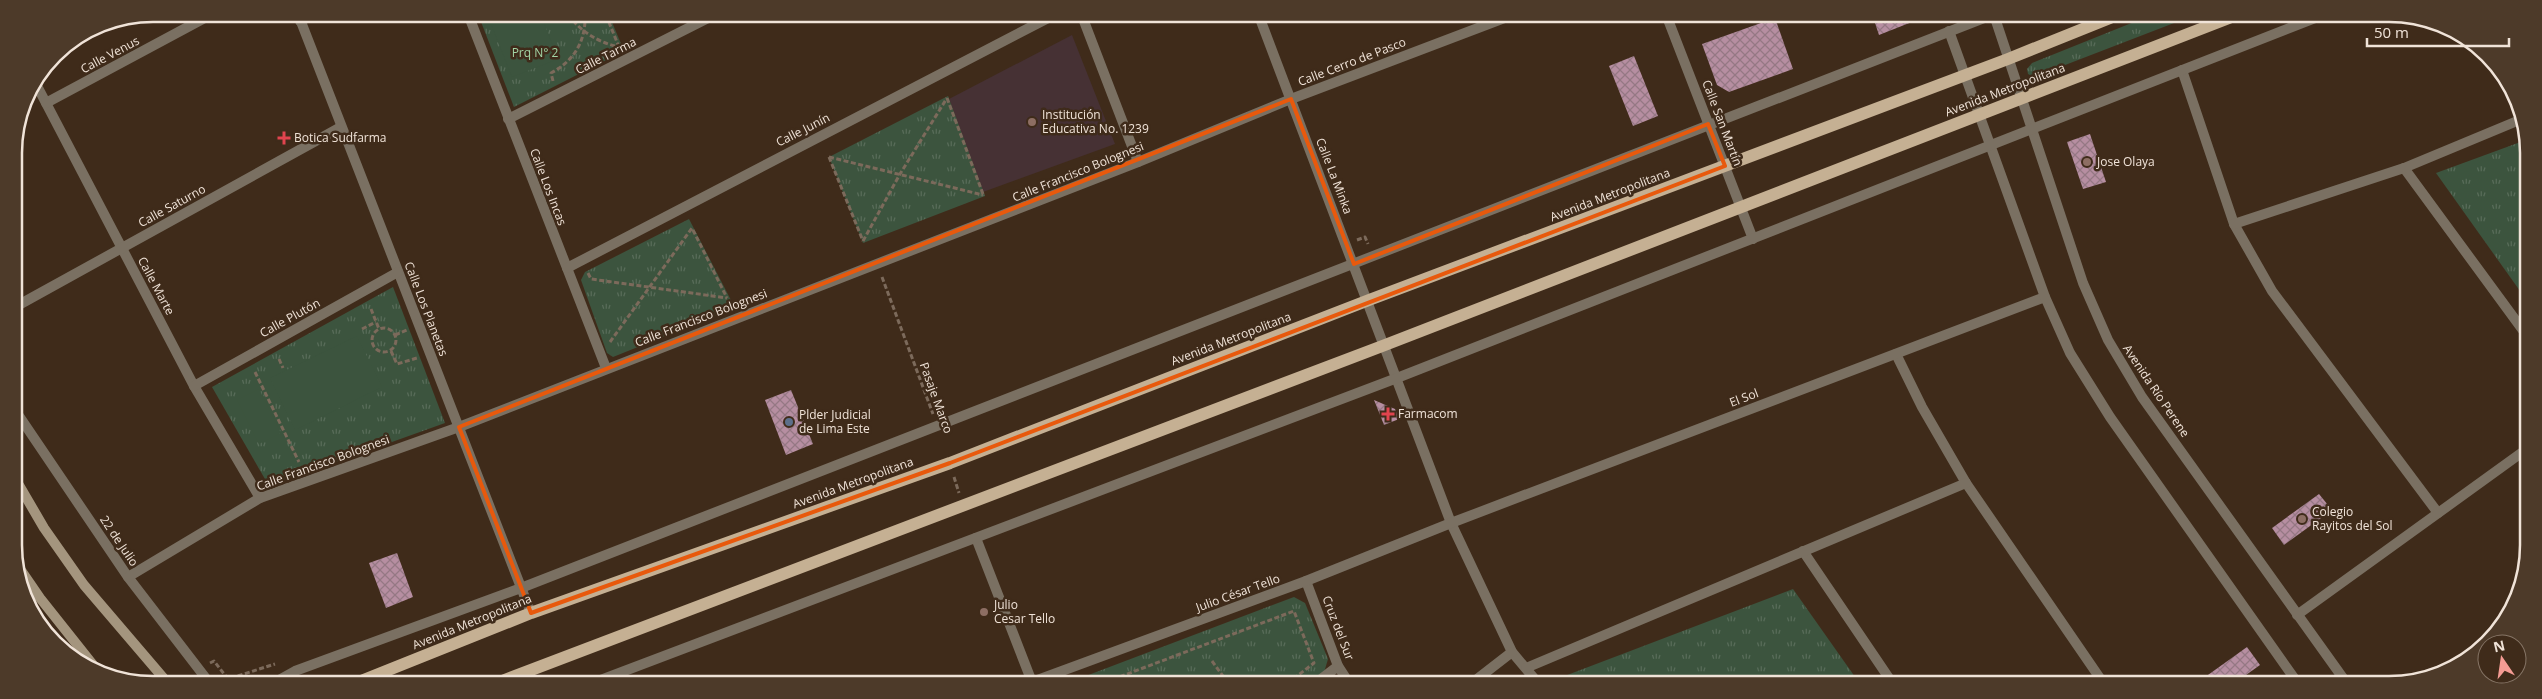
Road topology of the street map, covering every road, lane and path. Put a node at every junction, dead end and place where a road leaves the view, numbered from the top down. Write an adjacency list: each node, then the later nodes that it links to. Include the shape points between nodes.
1 (197, 22): 27 (street, Calle Venus)
2 (301, 22): 32 (street, Calle Los Planetas)
3 (471, 22): 29 (street, Calle Los Incas)
4 (575, 22): 19 (path)
5 (585, 22): 19 (path)
6 (609, 22): 19 (path, via 619,47)
7 (700, 22): 29 (street, Calle Tarma)
8 (1040, 22): 45 (street, Calle Junín)
9 (1084, 22): 35 (street)
10 (1261, 22): 25 (street, Calle La Minka)
11 (1491, 22): 25 (street, Calle Cerro de Pasco)
12 (1669, 22): 31 (street, Calle San Martín)
13 (1973, 22): 18 (street, Avenida Metropolitana)
14 (1996, 22): 20 (street, Avenida Río Perene)
15 (2100, 22): 20 (main road, Avenida Metropolitana)
16 (2219, 22): 26 (main road, Avenida Metropolitana)
17 (2305, 22): 21 (street)
18 (1949, 31): 22 (street); 31 (street, Avenida Metropolitana)
19 (585, 33): 23 (path, via 572,58 551,73)
20 (2008, 59): 22 (main road, Avenida Metropolitana); 26 (street, Avenida Río Perene)
21 (2182, 70): 33 (street); 40 (street)
22 (1966, 75): 28 (street); 36 (main road, Avenida Metropolitana)
23 (553, 81)
24 (39, 90): 27 (street, Calle Marte)
25 (1291, 99): 35 (street, Calle Francisco Bolognesi); 44 (street, Calle La Minka)
26 (2022, 99): 28 (main road, Avenida Metropolitana); 33 (street, Avenida Río Perene)
27 (46, 103): 42 (street, Calle Marte)
28 (1980, 115): 34 (street); 39 (main road, Avenida Metropolitana)
29 (508, 119): 45 (street, Calle Los Incas)
30 (2516, 122): 37 (street)
31 (1708, 124): 36 (street, Calle San Martín); 44 (street, Avenida Metropolitana)
32 (342, 127): 42 (street, Calle Saturno); 46 (street, Calle Los Planetas)
33 (2032, 130): 34 (street); 89 (street, Avenida Río Perene, via 2083,283 2108,340 2142,397)
34 (1991, 146): 41 (street); 49 (street)
35 (1138, 162): 43 (street, Calle Francisco Bolognesi)
36 (1725, 166): 39 (street, Calle San Martín); 50 (main road, Avenida Metropolitana)
37 (2404, 168): 40 (street); 54 (street)
38 (900, 174): 38 (path, via 891,191 864,241 829,157); 38 (path, via 983,195 947,98 942,106)
39 (1740, 207): 41 (street, Calle San Martín); 60 (main road, Avenida Metropolitana)
40 (2234, 224): 80 (street, via 2272,291)
41 (1753, 239): 68 (street)
42 (122, 248): 51 (street, Calle Saturno); 69 (street, Calle Marte)
43 (877, 264): 66 (street, Calle Francisco Bolognesi); 71 (path, Pasaje Marco)
44 (1354, 264): 50 (street, Calle La Minka); 71 (street, Avenida Metropolitana)
45 (567, 268): 66 (street, Calle Los Incas)
46 (398, 272): 69 (street, Calle Plutón); 72 (street, Calle Los Planetas)
47 (591, 279): 48 (path)
48 (650, 287): 48 (path, via 679,291 727,298 692,228); 59 (path)
49 (2045, 297): 62 (street, El Sol); 116 (street, via 2089,386)
50 (1368, 300): 60 (street, Calle La Minka); 75 (main road, Avenida Metropolitana)
51 (23, 303)
52 (371, 309): 53 (path)
53 (376, 322): 55 (path); 56 (path)
54 (2520, 326)
55 (362, 329)
56 (379, 329): 58 (path, via 389,328); 61 (path, via 372,337 372,343 379,352)
57 (407, 330): 58 (path)
58 (396, 334): 61 (path, via 397,340)
59 (610, 342)
60 (1385, 345): 68 (street, Calle La Minka); 79 (main road, Avenida Metropolitana)
61 (391, 350): 63 (path, via 397,364)
62 (1896, 354): 76 (street); 81 (street, El Sol)
63 (417, 358)
64 (279, 359): 65 (path)
65 (283, 368)
66 (606, 368): 72 (street, Calle Francisco Bolognesi)
67 (255, 372): 74 (path)
68 (1397, 378): 81 (street, Calle La Minka); 82 (street)
69 (194, 386): 78 (street, Calle Marte)
70 (22, 419): 84 (street, 22 de Julio)
71 (938, 426): 87 (street, Avenida Metropolitana)
72 (459, 427): 78 (street, Calle Francisco Bolognesi); 87 (street, Calle Los Planetas)
73 (2520, 454): 80 (street)
74 (299, 462)
75 (950, 463): 79 (path); 88 (main road, Avenida Metropolitana)
76 (1966, 484): 83 (street); 115 (street)
77 (22, 491): 97 (main road, via 84,586)
78 (260, 498): 84 (street, Calle Francisco Bolognesi)
79 (964, 507): 103 (main road, Avenida Metropolitana)
80 (2438, 513): 89 (street)
81 (1452, 523): 86 (street, Julio César Tello); 90 (street, Calle La Minka)
82 (976, 538): 104 (street); 105 (street)
83 (1803, 551): 96 (street); 114 (street)
84 (128, 577): 95 (street, 22 de Julio)
85 (27, 579): 91 (main road)
86 (1306, 581): 94 (street, Cruz del Sur); 106 (street, Julio César Tello)
87 (521, 588): 88 (street, Calle Los Planetas); 101 (street, Avenida Metropolitana)
88 (531, 613): 102 (main road, Avenida Metropolitana)
89 (2297, 615): 117 (street, Avenida Río Perene)
90 (1512, 652): 96 (street, Calle La Minka); 112 (street)
91 (89, 659)
92 (1212, 661): 108 (path)
93 (282, 662): 100 (path)
94 (1338, 666): 110 (street); 111 (street, Cruz del Sur)
95 (197, 667): 98 (street, 22 de Julio); 99 (path, via 214,661)
96 (1526, 668): 113 (street, Calle La Minka)
97 (162, 676)
98 (204, 676)
99 (226, 676)
100 (238, 676)
101 (286, 676)
102 (374, 676)
103 (515, 676)
104 (614, 676)
105 (1030, 676)
106 (1048, 676)
107 (1122, 676): 109 (path, via 1294,611 1314,663)
108 (1223, 676)
109 (1297, 676)
110 (1325, 676)
111 (1344, 676)
112 (1481, 676)
113 (1532, 676)
114 (1888, 676)
115 (2098, 676)
116 (2293, 676)
117 (2341, 676)

